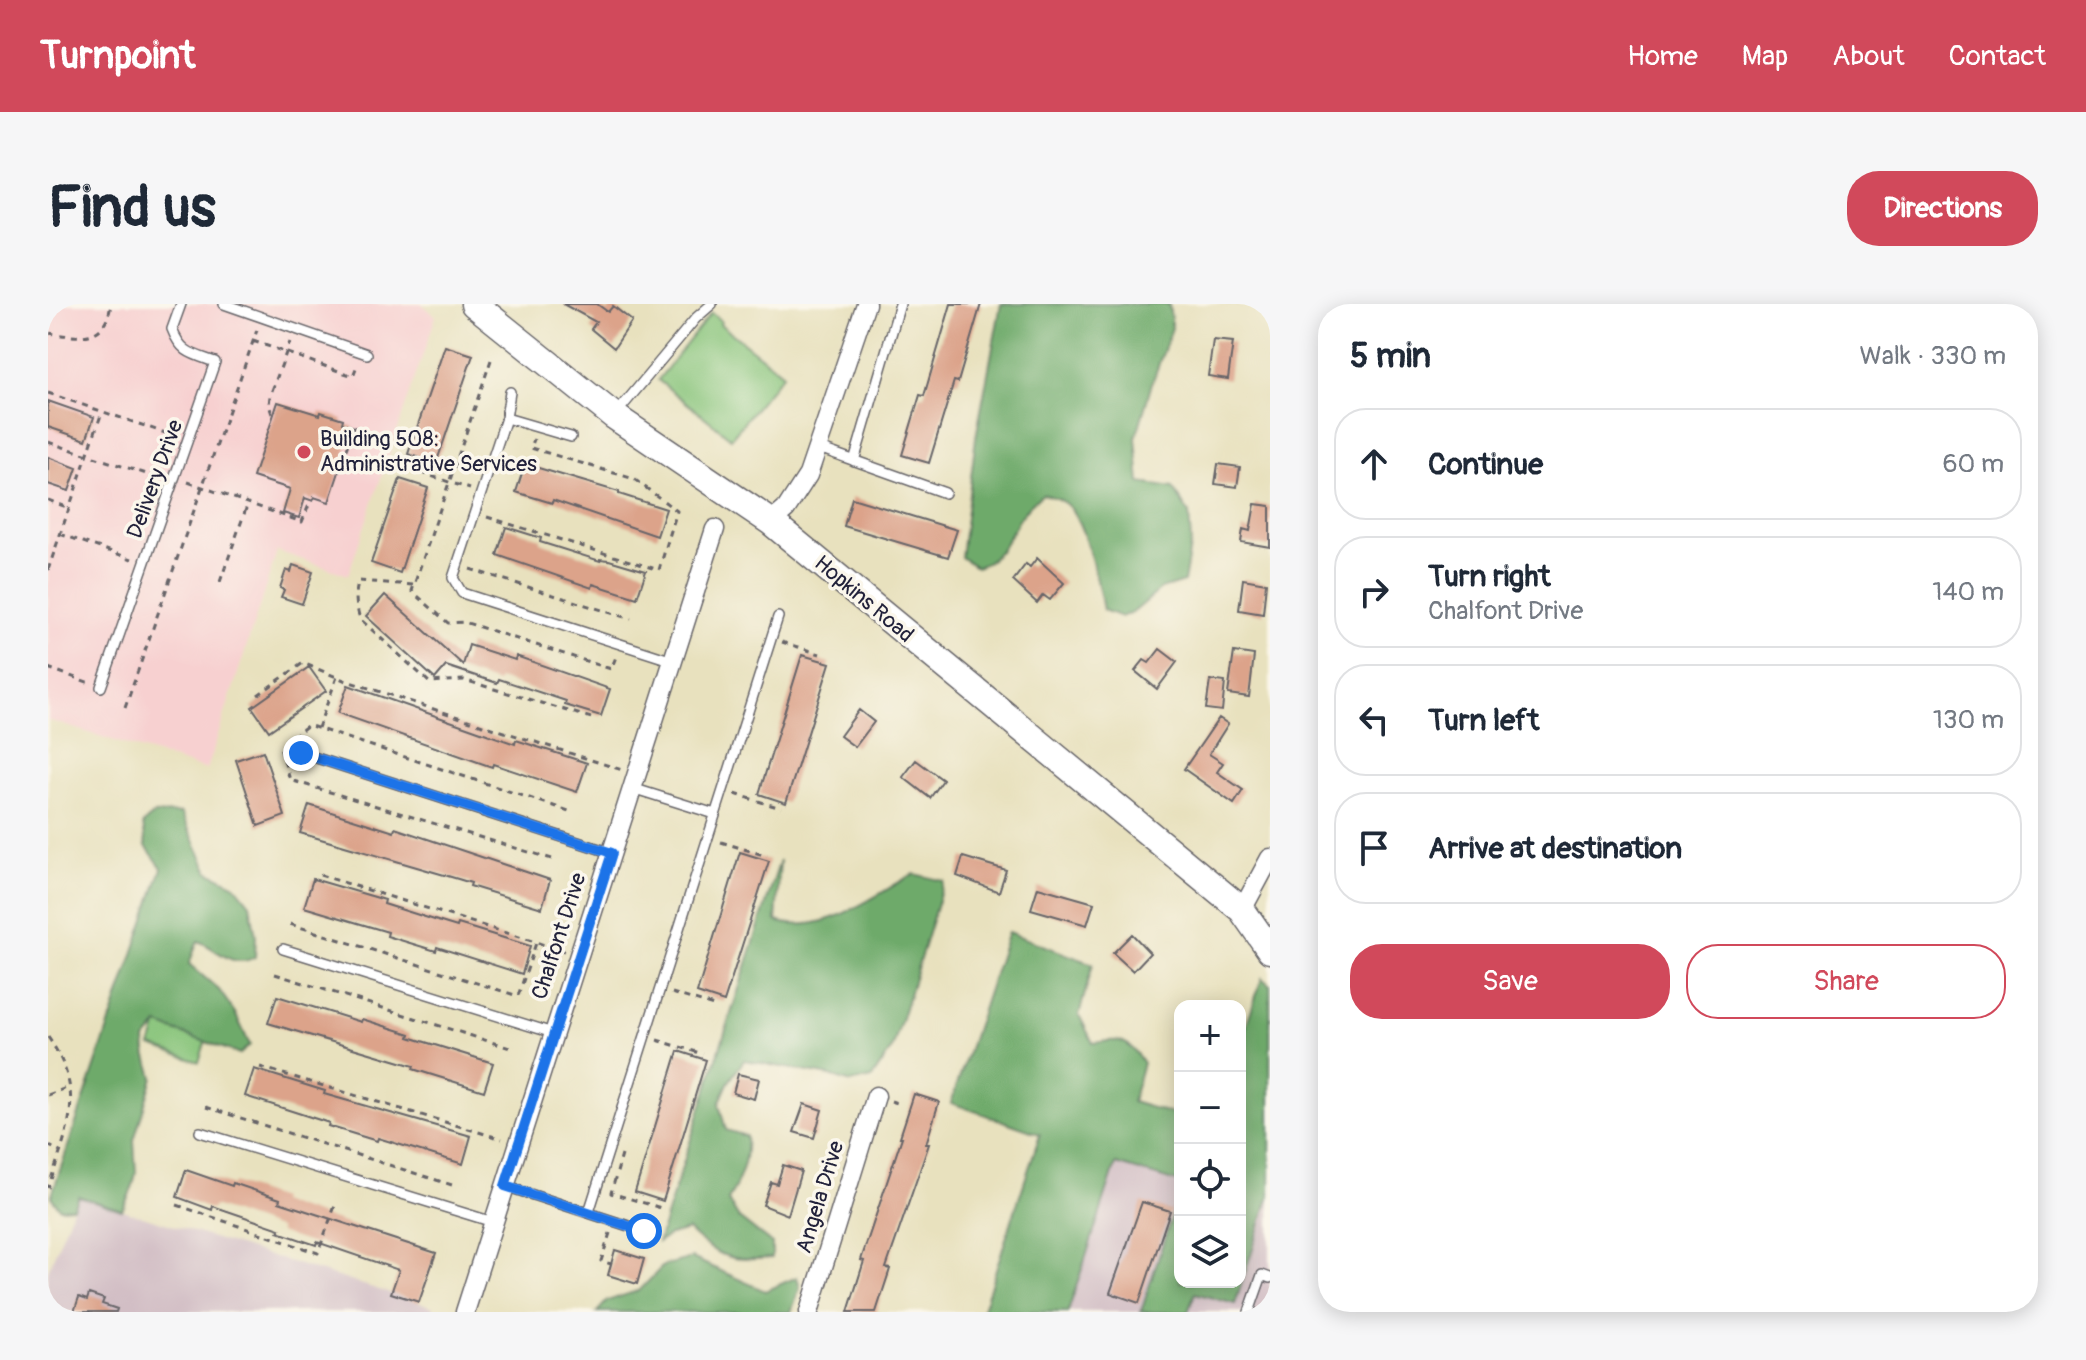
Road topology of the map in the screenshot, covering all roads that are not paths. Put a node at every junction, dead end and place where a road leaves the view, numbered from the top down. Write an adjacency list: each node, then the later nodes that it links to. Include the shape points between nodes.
1 (181, 304): 19 (lane, Delivery Drive, via 172,329 179,345 215,362)
2 (224, 304): 7 (lane)
3 (712, 304): 9 (lane)
4 (866, 304): 12 (street)
5 (900, 304): 13 (lane)
6 (489, 312): 9 (main road, Hopkins Road)
7 (367, 354)
8 (510, 392): 10 (lane)
9 (614, 416): 15 (main road, Hopkins Road)
10 (506, 418): 11 (lane); 18 (lane, via 453,578 462,593)
11 (571, 437)
12 (819, 448): 13 (lane); 15 (street, via 786,509)
13 (854, 461): 14 (lane)
14 (945, 493)
15 (771, 522): 25 (main road, Hopkins Road)
16 (715, 529): 18 (street, Chalfont Drive)
17 (778, 617): 22 (lane)
18 (673, 661): 21 (street, Chalfont Drive)
19 (101, 687)
20 (301, 753): 23 (lane)
21 (632, 788): 22 (lane); 23 (street, Chalfont Drive)
22 (715, 814): 33 (lane)
23 (612, 853): 29 (street, Chalfont Drive)
24 (1270, 858): 25 (street)
25 (1242, 910): 26 (main road, Hopkins Road); 28 (main road, Hopkins Road)
26 (1270, 919)
27 (283, 949): 29 (lane)
28 (1270, 950)
29 (553, 1033): 32 (street, Chalfont Drive)
30 (876, 1096): 38 (street, Angela Drive)
31 (200, 1132): 34 (lane)
32 (505, 1186): 33 (lane); 34 (street, Chalfont Drive)
33 (589, 1212): 35 (lane)
34 (493, 1222): 37 (street, Chalfont Drive)
35 (644, 1231)
36 (1270, 1278): 39 (lane, via 1262,1275)
37 (465, 1312)
38 (809, 1312)
39 (1249, 1312)

